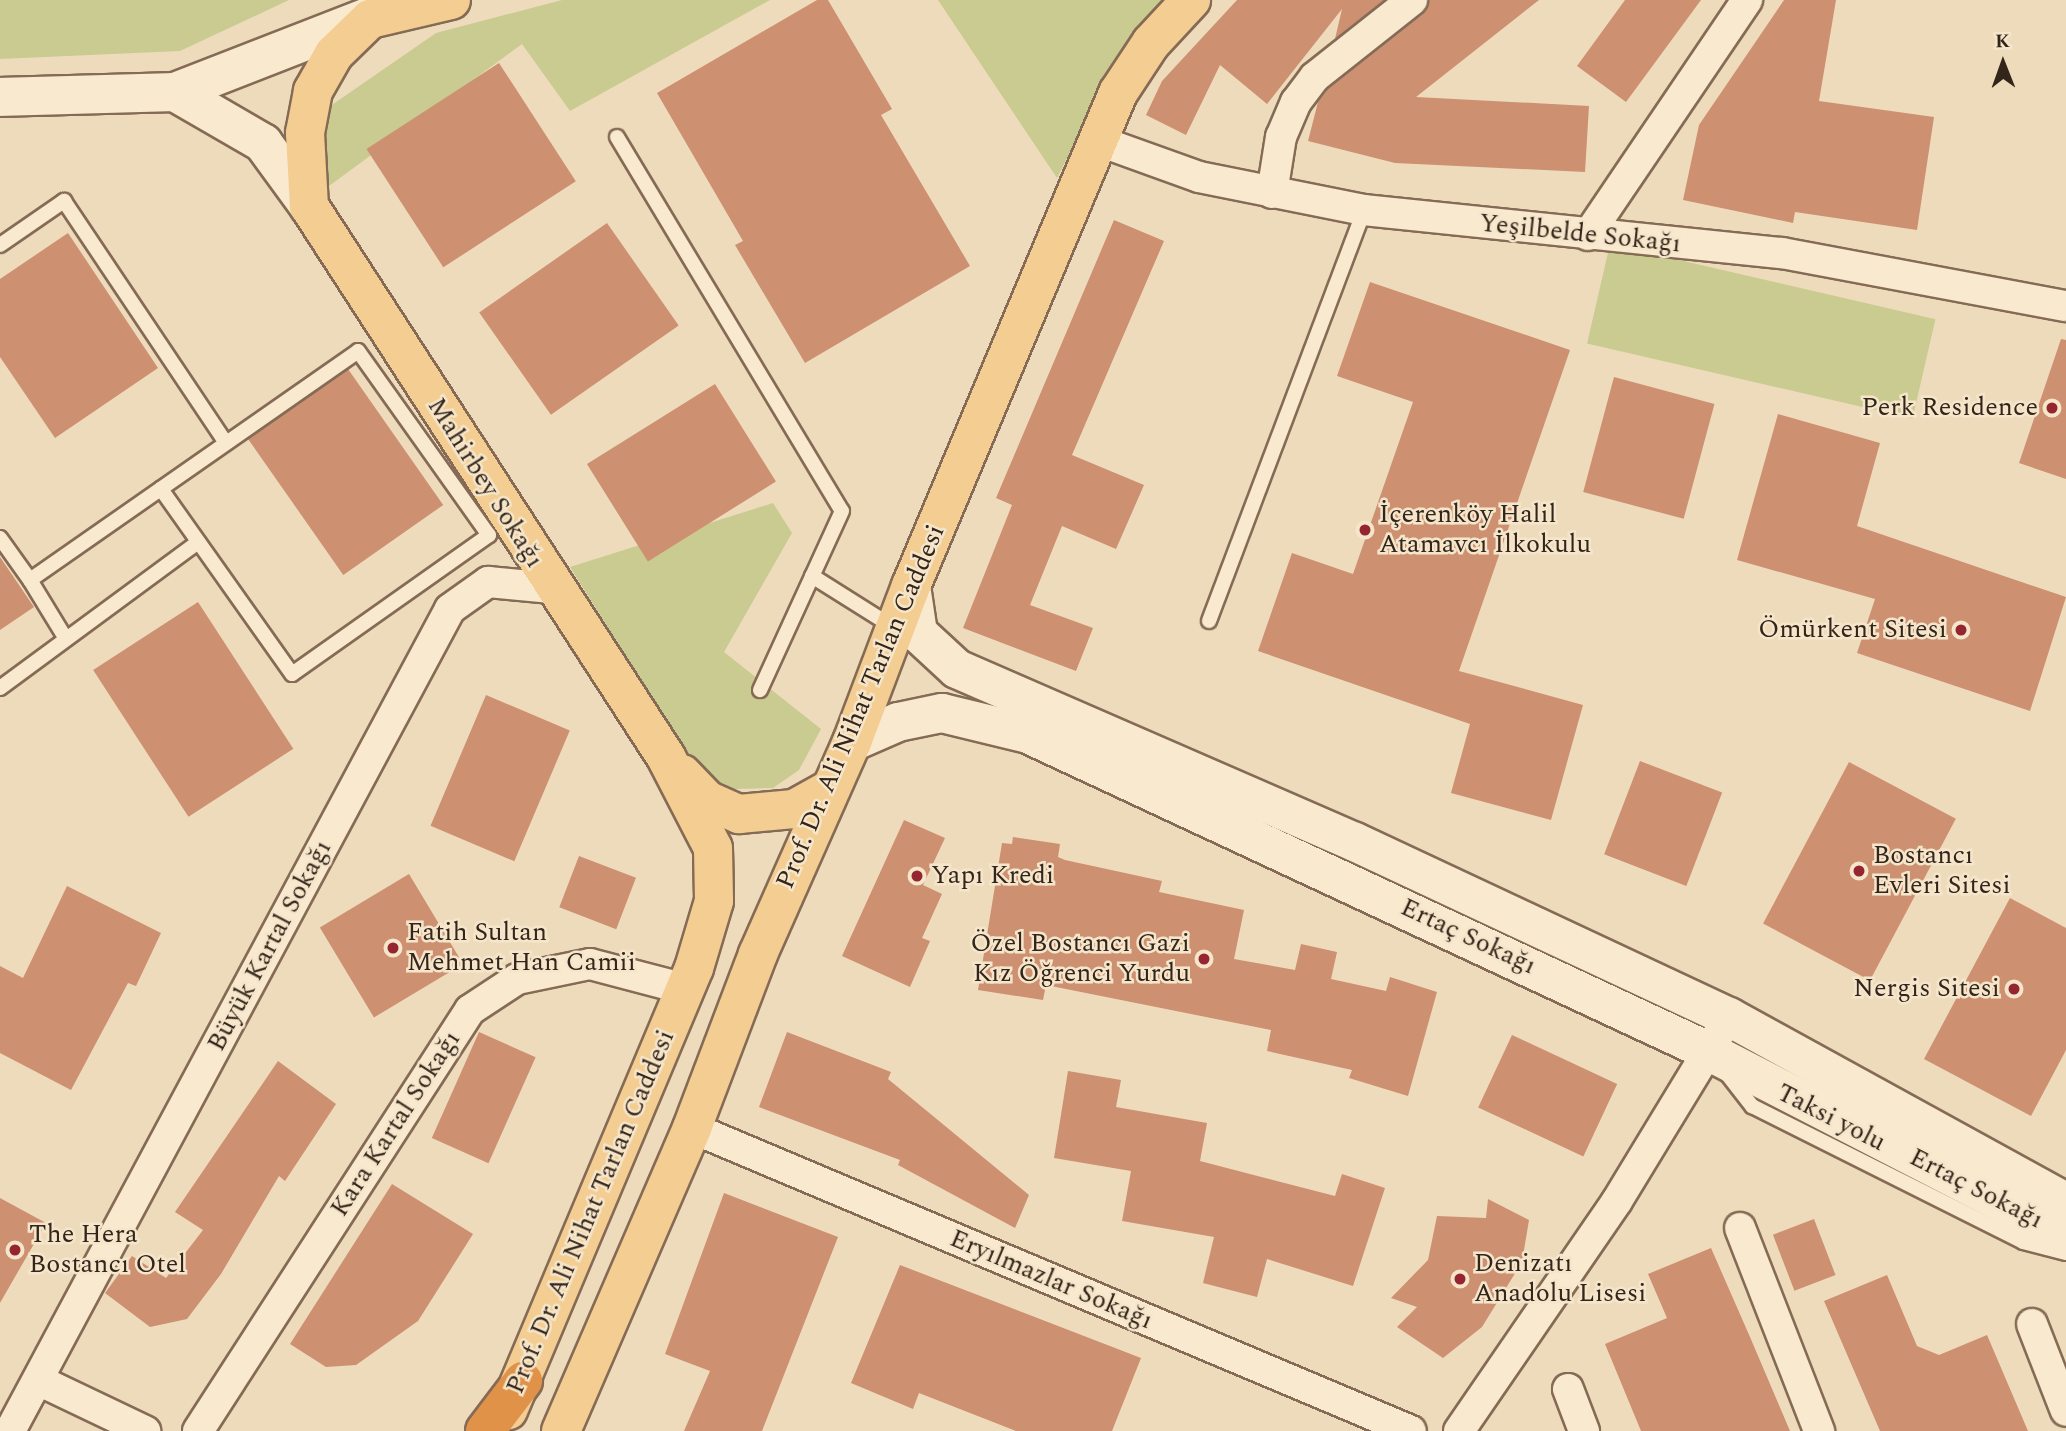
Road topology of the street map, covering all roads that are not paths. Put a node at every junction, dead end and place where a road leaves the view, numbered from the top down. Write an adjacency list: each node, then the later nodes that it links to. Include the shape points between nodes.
1 (452, 0): 5 (main road)
2 (1191, 0): 9 (main road, Prof. Dr. Ali Nihat Tarlan Caddesi, via 1151,43 1118,93)
3 (1412, 0): 10 (street, via 1315,77 1296,102 1281,137)
4 (1746, 0): 13 (street)
5 (372, 10): 6 (street); 11 (main road, Mahirbey Sokağı, via 334,54 313,91 305,133)
6 (175, 92): 7 (street); 11 (street, Mahirbey Sokağı, via 263,143)
7 (0, 97)
8 (617, 136): 20 (lane, via 842,511)
9 (1098, 141): 10 (street, Yeşilbelde Sokağı, via 1199,177); 22 (main road, Prof. Dr. Ali Nihat Tarlan Caddesi)
10 (1272, 193): 12 (street, Yeşilbelde Sokağı)
11 (309, 206): 23 (main road, Mahirbey Sokağı)
12 (1364, 210): 13 (street, Yeşilbelde Sokağı); 24 (lane)
13 (1588, 235): 15 (street, Yeşilbelde Sokağı, via 1782,253)
14 (0, 245): 16 (lane, via 64,201)
15 (2066, 306)
16 (226, 443): 17 (lane); 19 (lane, via 358,351 489,535 292,674)
17 (161, 489): 19 (lane); 21 (lane)
18 (0, 538): 21 (lane)
19 (198, 542): 26 (lane)
20 (812, 576): 25 (lane); 28 (lane)
21 (30, 580): 26 (lane)
22 (911, 586): 25 (main road, Prof. Dr. Ali Nihat Tarlan Caddesi); 33 (street, Ertaç Sokağı, via 918,633 957,669 1355,842)
23 (552, 588): 30 (main road, Mahirbey Sokağı); 41 (street, Büyük Kartal Sokağı, via 488,582 450,608)
24 (1209, 621)
25 (894, 628): 29 (main road, Prof. Dr. Ali Nihat Tarlan Caddesi)
26 (66, 639): 27 (lane)
27 (0, 688)
28 (760, 690)
29 (852, 743): 31 (main road, Prof. Dr. Ali Nihat Tarlan Caddesi); 34 (street, Ertaç Sokağı, via 898,722 942,713 1028,734)
30 (666, 757): 31 (main road, via 707,800 739,814 794,809); 32 (main road, Prof. Dr. Ali Nihat Tarlan Caddesi, via 713,848 714,901)
31 (828, 790): 35 (main road, Prof. Dr. Ali Nihat Tarlan Caddesi)
32 (685, 989): 42 (main road, Prof. Dr. Ali Nihat Tarlan Caddesi); 47 (street, Kara Kartal Sokağı, via 590,964 517,979 470,1010)
33 (1729, 1017): 34 (street); 36 (street, Ertaç Sokağı)
34 (1708, 1051): 38 (street, Ertaç Sokağı); 39 (lane, Taksi yolu, via 1752,1106 2023,1242); 52 (street, via 1617,1201)
35 (692, 1128): 50 (main road, Prof. Dr. Ali Nihat Tarlan Caddesi); 51 (street, Eryılmazlar Sokağı)
36 (2066, 1202)
37 (1740, 1228): 54 (street)
38 (2066, 1236)
39 (2066, 1253)
40 (2032, 1324): 44 (street)
41 (38, 1380): 45 (street, Büyük Kartal Sokağı); 46 (street)
42 (523, 1381): 48 (highway); 49 (main road, Prof. Dr. Ali Nihat Tarlan Caddesi)
43 (1568, 1389): 53 (street)
44 (2066, 1411)
45 (10, 1431)
46 (145, 1431)
47 (198, 1431)
48 (485, 1431)
49 (497, 1431)
50 (561, 1431)
51 (1411, 1431)
52 (1459, 1431)
53 (1584, 1431)
54 (1819, 1431)

